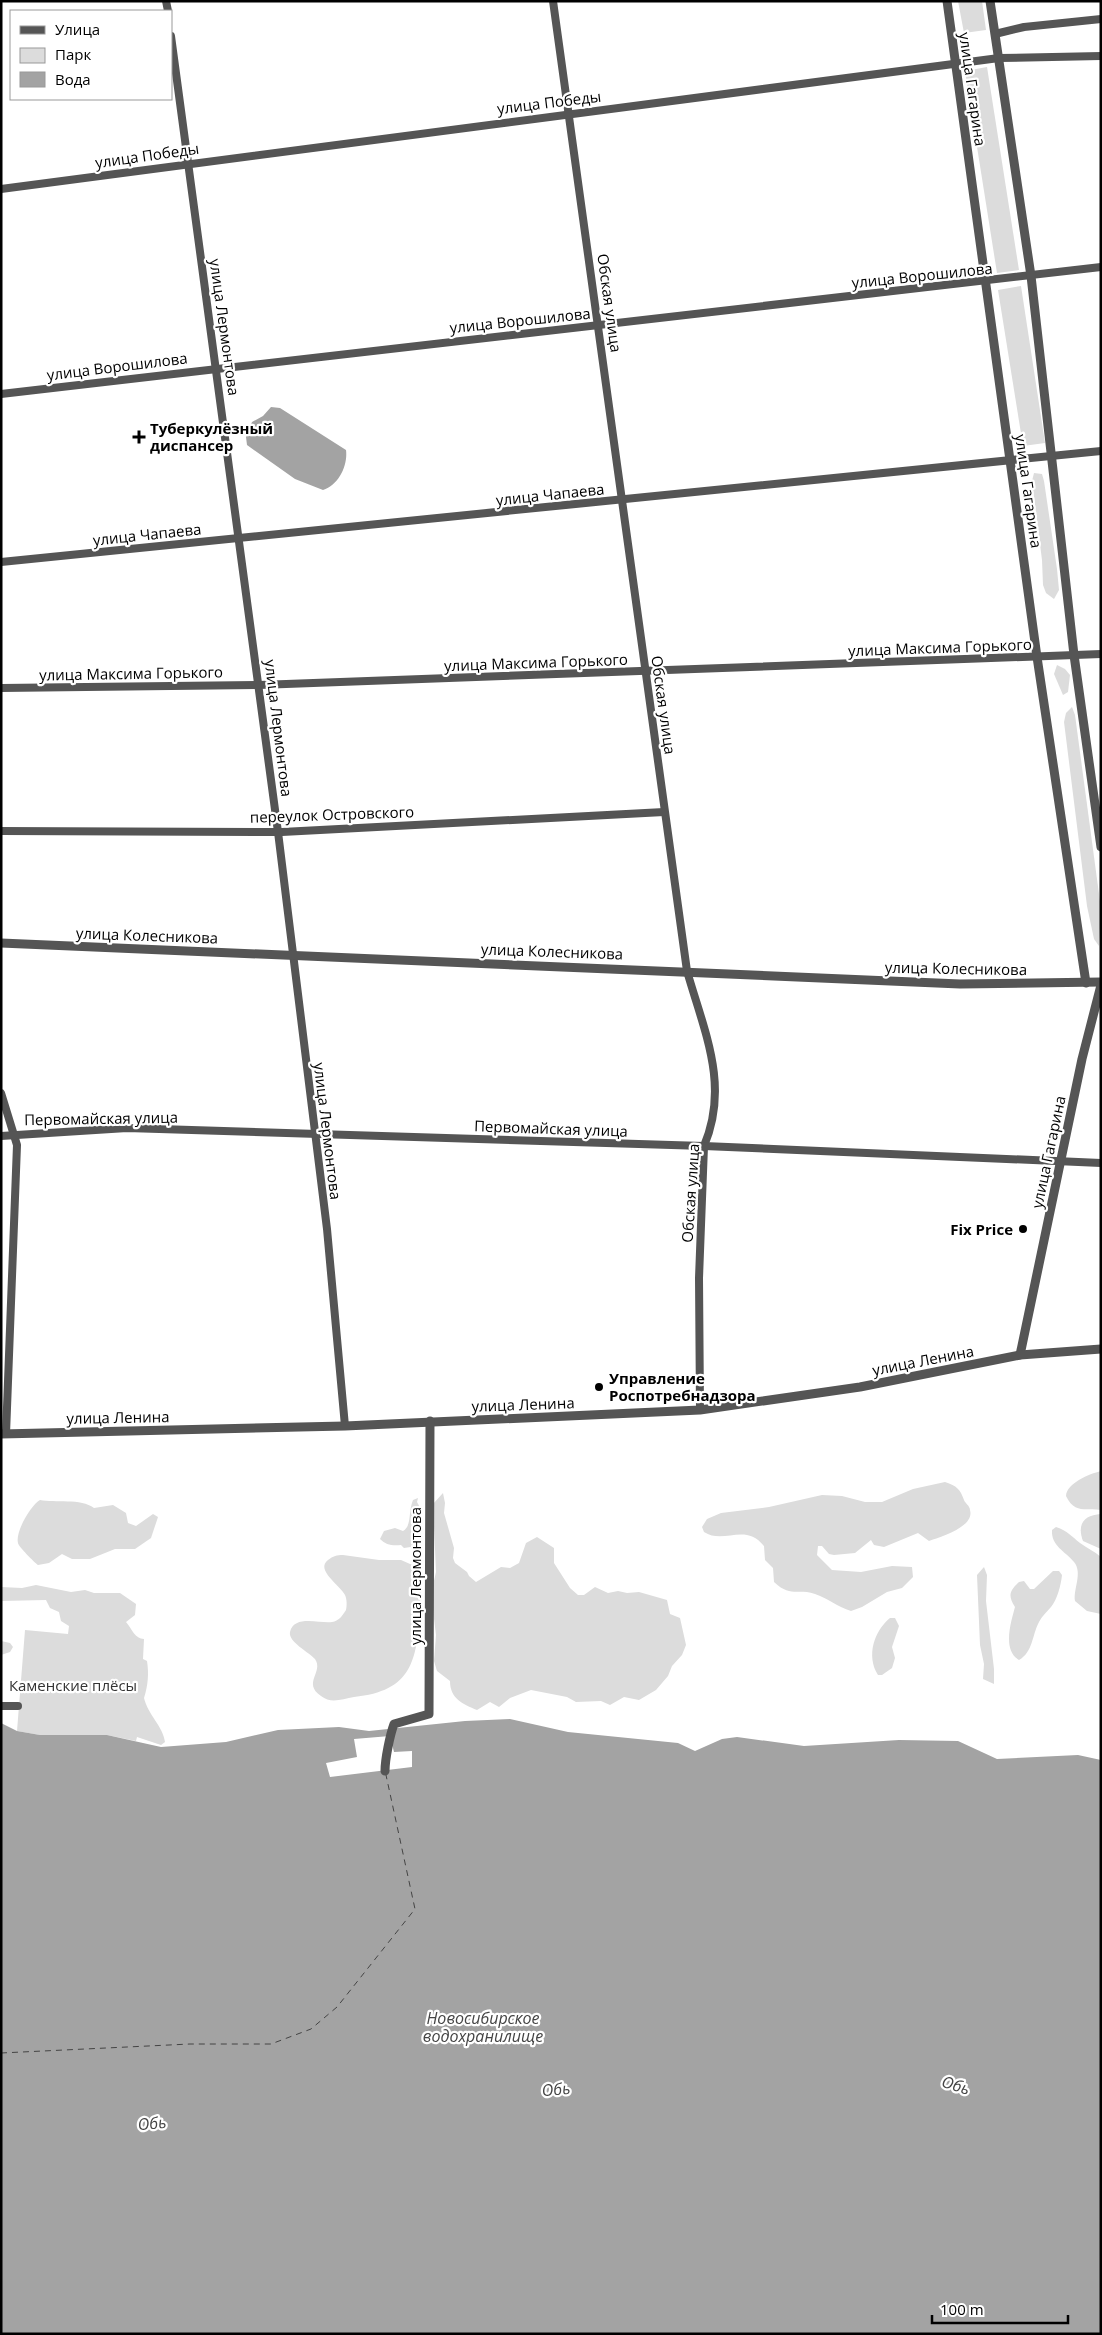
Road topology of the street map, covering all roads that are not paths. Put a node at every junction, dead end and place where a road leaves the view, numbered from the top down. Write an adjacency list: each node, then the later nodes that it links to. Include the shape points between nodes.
1 (553, 1): 10 (street, Обская улица)
2 (947, 1): 9 (street, улица Гагарина)
3 (990, 1): 5 (street, улица Гагарина)
4 (1101, 19): 5 (street, via 1024,27)
5 (995, 34): 8 (street, улица Гагарина)
6 (172, 43): 11 (street, улица Лермонтова)
7 (1101, 56): 8 (street, улица Победы)
8 (999, 58): 9 (street, улица Победы); 14 (street, улица Гагарина)
9 (956, 63): 10 (street, улица Победы); 15 (street, улица Гагарина)
10 (569, 114): 11 (street, улица Победы); 16 (street, Обская улица)
11 (189, 163): 12 (street, улица Победы); 17 (street, улица Лермонтова)
12 (1, 189)
13 (1101, 267): 14 (street, улица Ворошилова)
14 (1032, 276): 15 (street, улица Ворошилова); 20 (street, улица Гагарина)
15 (985, 282): 16 (street, улица Ворошилова); 21 (street, улица Гагарина)
16 (599, 325): 17 (street, улица Ворошилова); 22 (street, Обская улица)
17 (217, 367): 18 (street, улица Ворошилова); 23 (street, улица Лермонтова)
18 (1, 394)
19 (1101, 451): 20 (street, улица Чапаева)
20 (1052, 457): 21 (street, улица Чапаева); 26 (street, улица Гагарина)
21 (1011, 461): 22 (street, улица Чапаева); 27 (street, улица Гагарина)
22 (623, 500): 23 (street, улица Чапаева); 28 (street, Обская улица)
23 (240, 539): 24 (street, улица Чапаева); 29 (street, улица Лермонтова)
24 (1, 562)
25 (1101, 654): 26 (street, улица Максима Горького)
26 (1074, 655): 27 (street, улица Максима Горького); 34 (street, улица Гагарина)
27 (1037, 657): 28 (street, улица Максима Горького); 38 (street, улица Гагарина)
28 (646, 672): 29 (street, улица Максима Горького); 31 (street, Обская улица)
29 (259, 685): 30 (street, улица Максима Горького); 33 (street, улица Лермонтова)
30 (1, 688)
31 (664, 812): 33 (street, переулок Островского); 37 (street, Обская улица)
32 (1, 831): 33 (street, переулок Островского)
33 (278, 832): 36 (street, улица Лермонтова)
34 (1101, 847)
35 (1, 943): 36 (street, улица Колесникова)
36 (293, 954): 37 (street, улица Колесникова); 42 (street, улица Лермонтова)
37 (687, 971): 38 (street, улица Колесникова, via 960,984); 44 (street, Обская улица, via 716,1081 716,1108)
38 (1086, 983): 39 (street, улица Колесникова)
39 (1101, 983): 45 (street, улица Гагарина)
40 (1, 1093): 41 (street)
41 (15, 1134): 42 (street, Первомайская улица, via 127,1128); 43 (street, Первомайская улица); 52 (street)
42 (314, 1134): 44 (street, Первомайская улица); 51 (street, улица Лермонтова, via 327,1229)
43 (1, 1136)
44 (704, 1146): 45 (street, Первомайская улица); 49 (street, Обская улица, via 699,1278)
45 (1061, 1161): 46 (street, Первомайская улица); 48 (street, улица Гагарина)
46 (1101, 1163)
47 (1101, 1349): 48 (street, улица Ленина)
48 (1020, 1355): 49 (street, улица Ленина, via 860,1387)
49 (700, 1410): 50 (street, улица Ленина)
50 (430, 1421): 51 (street, улица Ленина); 55 (street, улица Лермонтова, via 429,1714 394,1724)
51 (345, 1426): 52 (street, улица Ленина)
52 (4, 1434)
53 (1, 1706): 54 (street)
54 (18, 1706)
55 (385, 1771)

